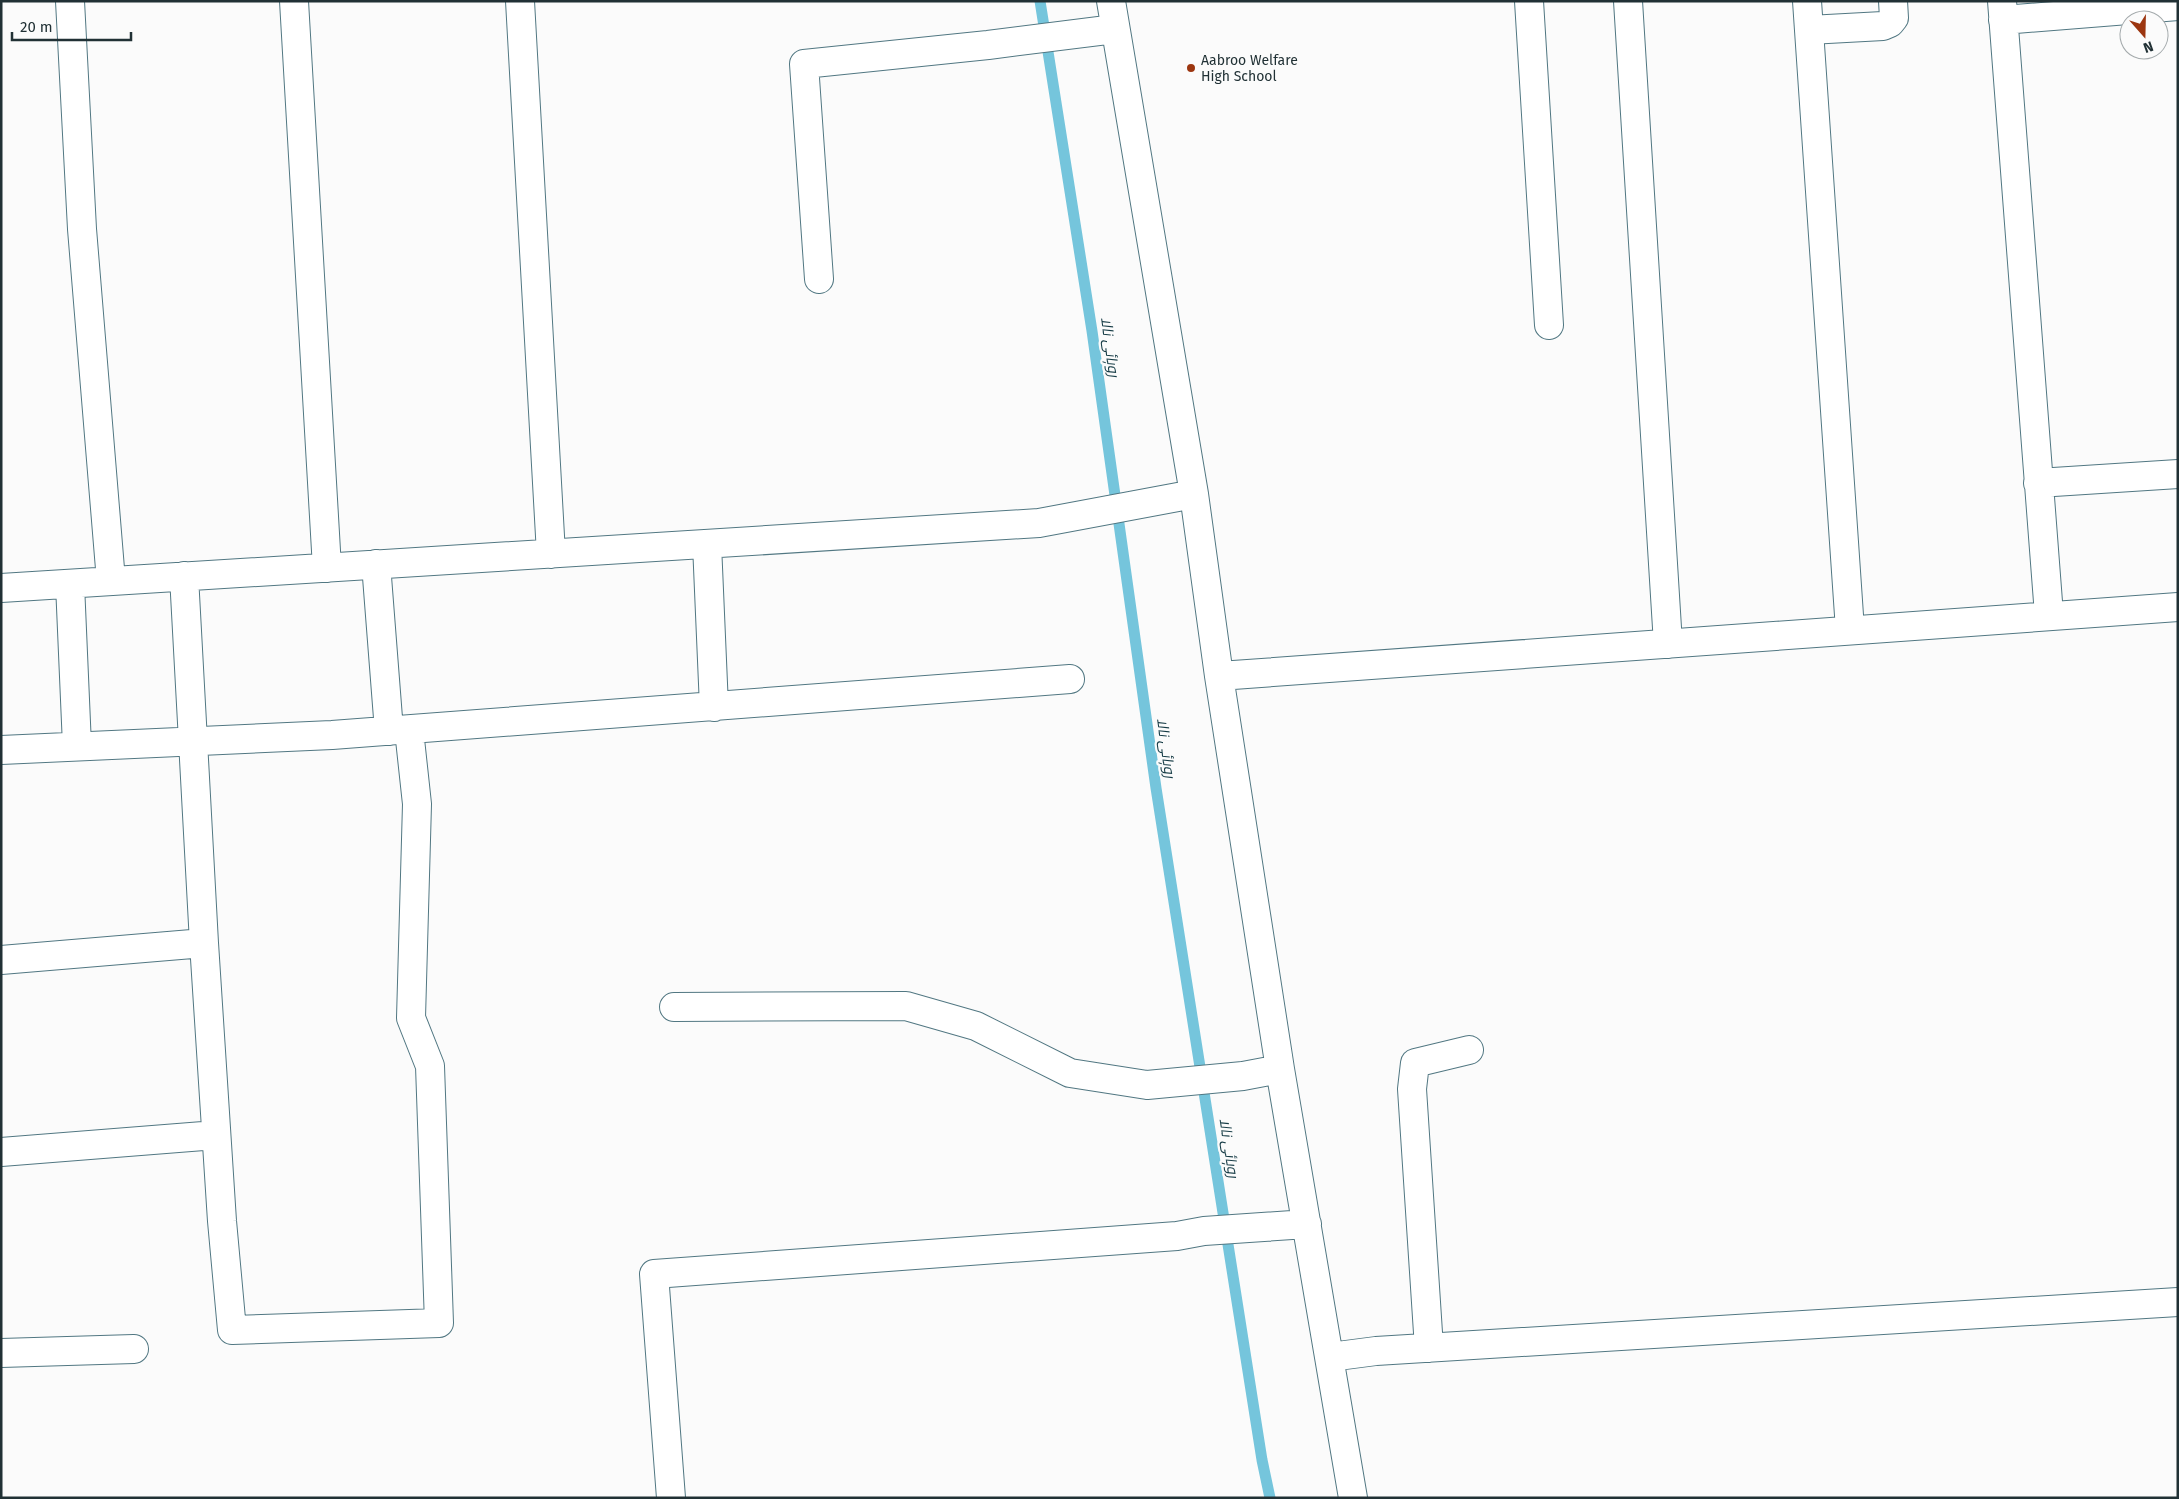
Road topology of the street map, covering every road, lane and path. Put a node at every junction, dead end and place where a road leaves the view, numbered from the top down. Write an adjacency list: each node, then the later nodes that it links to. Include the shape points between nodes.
1 (70, 1): 23 (street, via 82,229)
2 (294, 1): 21 (street)
3 (520, 1): 19 (street)
4 (1111, 1): 11 (street)
5 (1529, 1): 14 (street)
6 (1628, 1): 29 (street)
7 (1807, 1): 12 (street)
8 (1893, 1): 12 (street, via 1894,18 1883,26)
9 (2178, 6): 10 (street)
10 (2003, 10): 16 (street)
11 (1109, 30): 13 (street, via 804,64); 17 (street)
12 (1808, 30): 28 (street)
13 (819, 279)
14 (1549, 325)
15 (2178, 474): 16 (street)
16 (2038, 483): 27 (street)
17 (1182, 497): 18 (street, via 1040,523); 30 (street)
18 (707, 544): 19 (street); 32 (street)
19 (551, 554): 20 (street)
20 (376, 564): 21 (street); 33 (street)
21 (327, 568): 22 (street)
22 (184, 576): 23 (street); 34 (street)
23 (111, 581): 24 (street)
24 (70, 584): 25 (street); 35 (street)
25 (1, 588)
26 (2178, 607): 27 (street)
27 (2049, 615): 28 (street)
28 (1850, 630): 29 (street)
29 (1668, 644): 30 (street)
30 (1219, 676): 41 (street)
31 (1070, 679): 32 (street)
32 (714, 707): 33 (street)
33 (399, 730): 34 (street); 42 (street, via 417,804 411,1018 430,1066 439,1323 232,1330)
34 (193, 741): 35 (street); 37 (street)
35 (78, 746): 36 (street)
36 (1, 750)
37 (204, 943): 38 (street); 42 (street)
38 (1, 960)
39 (674, 1007): 41 (street, via 906,1006 976,1026 1070,1073 1147,1084 1243,1076)
40 (1469, 1050): 46 (street, via 1415,1063 1412,1090)
41 (1280, 1069): 44 (street)
42 (216, 1135): 43 (street)
43 (1, 1152)
44 (1297, 1225): 49 (street); 50 (street, via 654,1274)
45 (2178, 1302): 46 (street)
46 (1430, 1348): 49 (street)
47 (134, 1349): 48 (street)
48 (1, 1354)
49 (1330, 1357): 51 (street)
50 (671, 1498)
51 (1353, 1498)

